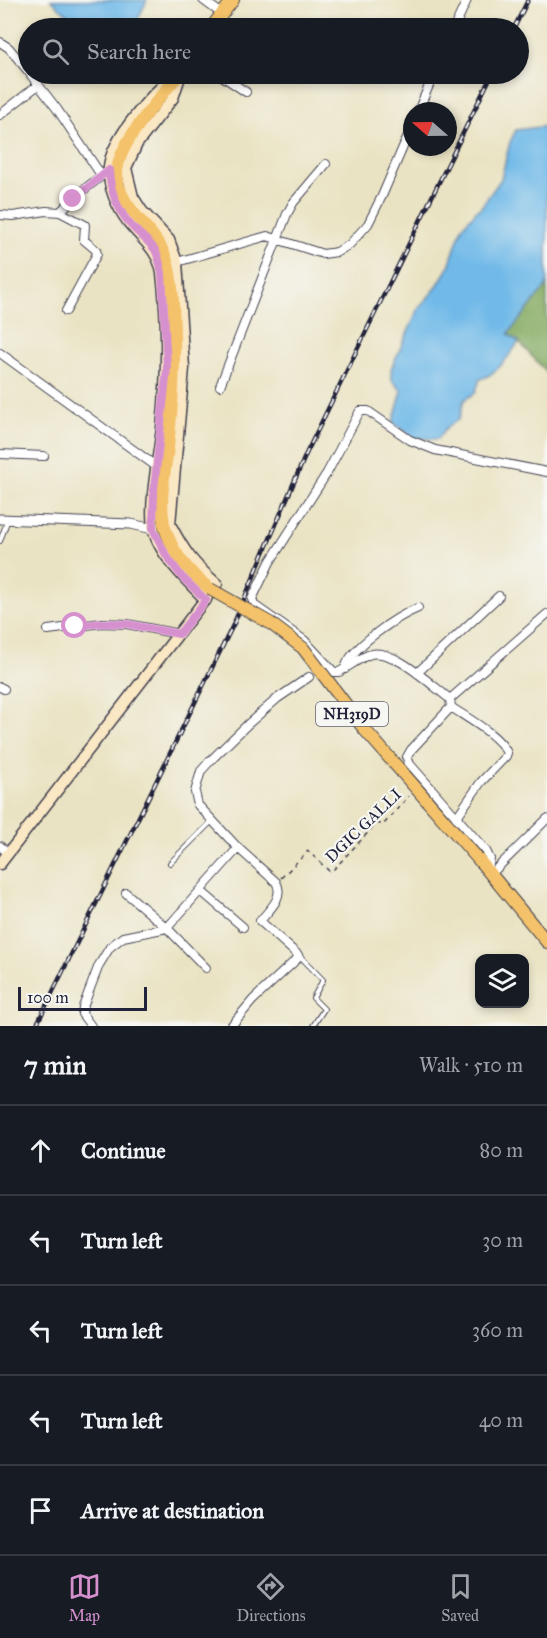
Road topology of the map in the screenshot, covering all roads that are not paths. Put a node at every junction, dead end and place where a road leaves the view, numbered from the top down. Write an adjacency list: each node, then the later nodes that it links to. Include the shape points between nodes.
1 (203, 0): 4 (street)
2 (232, 0): 4 (highway)
3 (467, 0): 6 (street)
4 (222, 14): 5 (highway)
5 (219, 18)
6 (459, 18)
7 (0, 42): 8 (street)
8 (18, 58)
9 (164, 84): 20 (main road, via 122,135)
10 (171, 84): 54 (highway, NH319D, bridge, via 132,136 120,158 118,181 134,214 163,250 169,272 174,368 162,509 174,549 188,570 210,589 270,623 303,648 365,730)
11 (176, 84): 24 (main road, via 173,98 136,144 126,168 133,197 169,240)
12 (234, 84): 15 (street)
13 (430, 84): 16 (street)
14 (38, 85): 17 (street); 20 (street)
15 (246, 92)
16 (422, 102)
17 (0, 116)
18 (403, 146): 23 (street, via 368,224 350,244 323,254)
19 (326, 164): 23 (street, via 293,203)
20 (105, 173): 21 (street); 30 (main road, via 118,205 154,250 162,273 167,368)
21 (60, 212): 22 (street); 25 (street, via 85,225 84,240 97,254)
22 (0, 215)
23 (278, 238): 24 (street, via 257,238); 27 (street)
24 (177, 262): 38 (main road, via 184,368 170,524 195,565 217,584)
25 (66, 311)
26 (0, 353): 30 (street)
27 (220, 386)
28 (0, 454): 29 (street)
29 (44, 456)
30 (157, 467): 32 (main road)
31 (547, 472): 43 (street, via 435,450 410,440 368,411 360,411 252,599 254,605 304,640 333,672)
32 (153, 516): 34 (street); 35 (main road)
33 (4, 519): 34 (street); 36 (lane)
34 (131, 524): 35 (street)
35 (153, 529): 38 (main road, via 182,577)
36 (0, 541)
37 (499, 596): 44 (street)
38 (206, 600): 42 (main road)
39 (418, 608): 43 (street, via 376,634 346,662)
40 (547, 614): 46 (street)
41 (48, 630): 42 (street, via 110,623)
42 (179, 634): 51 (main road)
43 (345, 669): 44 (street, via 370,654 390,657)
44 (417, 673): 46 (street)
45 (309, 676): 49 (street, via 248,724 201,771 195,792 198,805)
46 (450, 703): 47 (street, via 407,759); 47 (street, via 507,753)
47 (456, 818): 54 (street, via 489,854)
48 (547, 819): 54 (street)
49 (212, 820): 50 (street); 52 (lane)
50 (238, 848): 55 (street); 60 (street, via 280,889 280,895 260,921)
51 (4, 850): 53 (main road)
52 (170, 863)
53 (0, 864)
54 (489, 872): 59 (highway, NH319D)
55 (201, 891): 57 (street); 58 (street)
56 (126, 893): 58 (street)
57 (243, 927)
58 (167, 928): 61 (street); 62 (street, via 123,937 110,948 83,1007 82,1014)
59 (547, 942)
60 (298, 955): 63 (street); 64 (lane, via 323,980 313,999 324,1008)
61 (206, 968)
62 (91, 1026)
63 (231, 1026)
64 (313, 1026)

